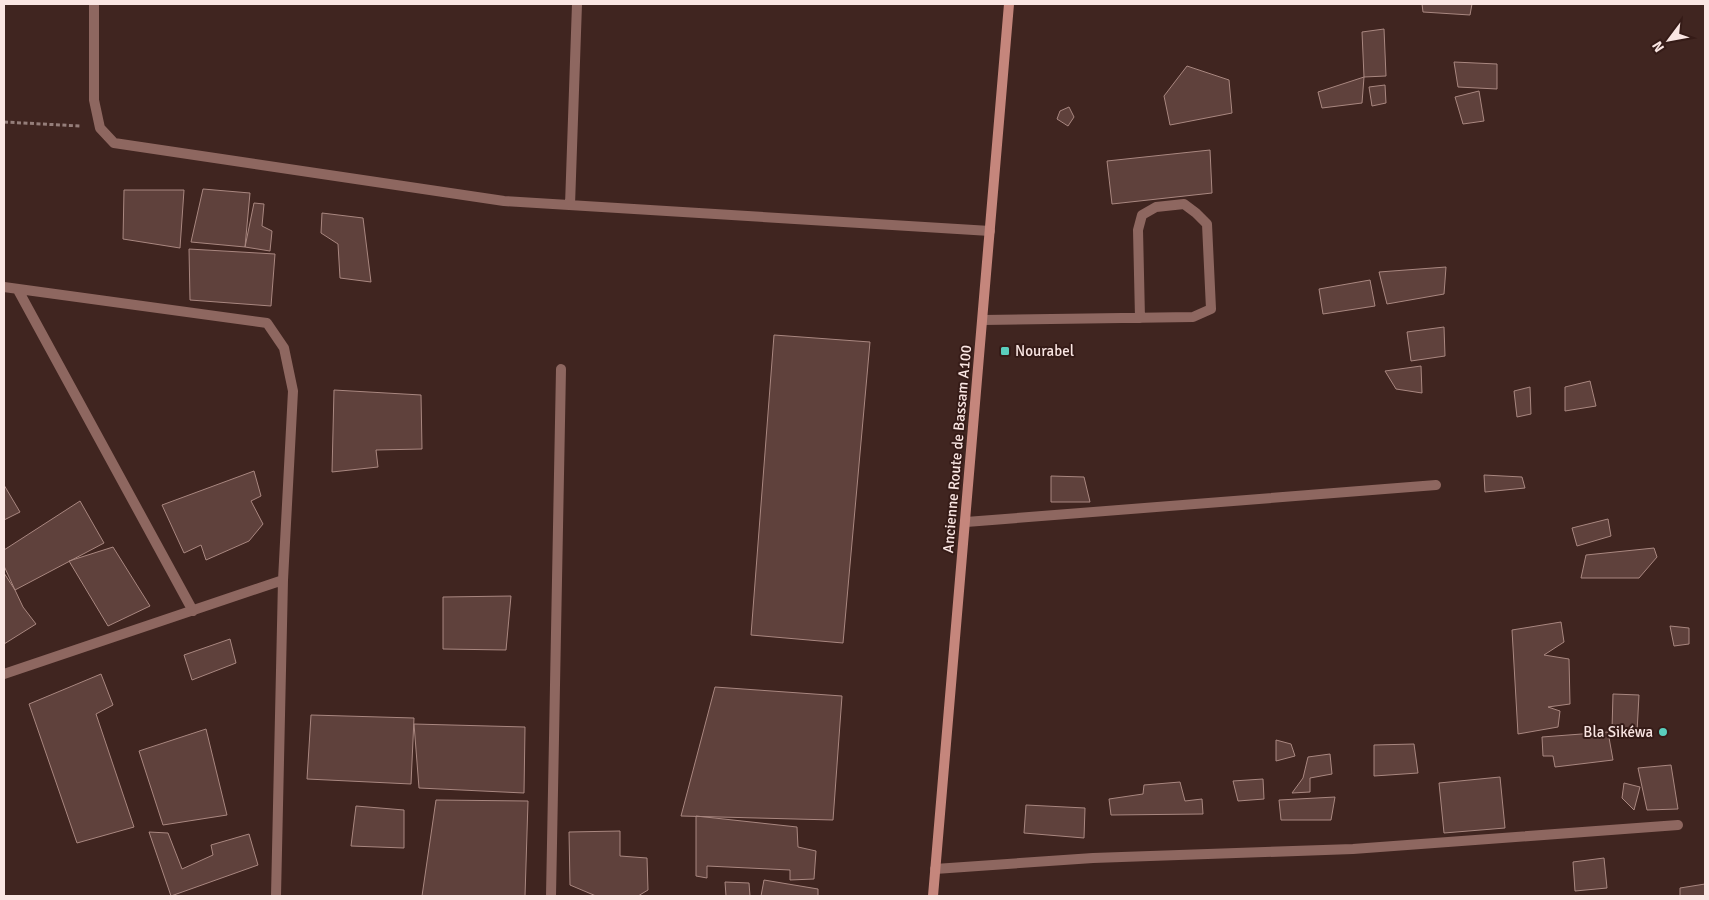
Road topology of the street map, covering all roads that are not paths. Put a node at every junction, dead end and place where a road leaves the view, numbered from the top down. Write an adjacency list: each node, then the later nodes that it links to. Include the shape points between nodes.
1 (94, 4): 4 (street, via 94,100 100,128 114,143 504,201)
2 (577, 4): 4 (street)
3 (1009, 4): 5 (main road, Ancienne Route de Bassam A100)
4 (570, 205): 5 (street)
5 (990, 231): 9 (main road, Ancienne Route de Bassam A100)
6 (4, 288): 7 (street)
7 (18, 290): 13 (street, via 268,324 284,348 293,391); 14 (street)
8 (1140, 318): 8 (street, via 1193,317 1211,309 1207,224 1184,204 1156,207 1142,215 1138,230); 9 (street)
9 (982, 320): 12 (main road, Ancienne Route de Bassam A100)
10 (561, 369): 19 (street)
11 (1436, 485): 12 (street)
12 (966, 522): 17 (main road, Ancienne Route de Bassam A100)
13 (283, 580): 14 (street); 18 (street)
14 (193, 610): 15 (street)
15 (4, 674)
16 (1678, 825): 17 (street, via 1353,849 1093,858)
17 (935, 870): 20 (main road, Ancienne Route de Bassam A100)
18 (276, 896)
19 (551, 896)
20 (933, 896)

